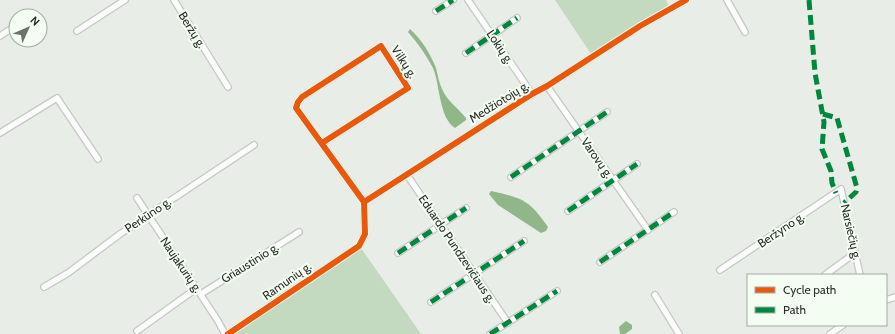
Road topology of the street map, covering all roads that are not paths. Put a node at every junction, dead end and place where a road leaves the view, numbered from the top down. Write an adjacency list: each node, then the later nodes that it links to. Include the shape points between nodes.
1 (125, 0): 9 (street)
2 (174, 0): 14 (street, Beržų g.)
3 (453, 0): 7 (street)
4 (468, 0): 11 (street, Lokių g.)
5 (686, 0): 13 (street, Medžiotojų g., via 640,26)
6 (727, 0): 10 (street)
7 (436, 11)
8 (517, 18): 11 (street)
9 (77, 31)
10 (745, 32)
11 (492, 35): 12 (street); 15 (street, Lokių g.)
12 (466, 53)
13 (547, 86): 15 (street, Medžiotojų g.); 17 (street, Varovų g.)
14 (228, 87)
15 (532, 94): 23 (street, Medžiotojų g.)
16 (607, 112): 17 (street)
17 (578, 132): 24 (street); 25 (street, Varovų g.)
18 (0, 133): 21 (street, via 57,98)
19 (322, 143): 19 (street, Vilkų g., via 296,108 298,102 381,46 408,88); 28 (street)
20 (254, 145): 32 (street, Perkūno g.)
21 (98, 159)
22 (637, 164): 25 (street)
23 (407, 175): 28 (street, Medžiotojų g.); 33 (street, Eduardo Pundzevičiaus g.)
24 (511, 177)
25 (613, 181): 30 (street); 34 (street, Varovų g.)
26 (841, 189): 38 (street, Narsiečių g.); 40 (street, Beržyno g.)
27 (136, 198): 32 (street, Naujakurių g.)
28 (364, 202): 53 (street, Ramunių g., via 365,234 359,246)
29 (466, 208): 33 (street)
30 (568, 211)
31 (674, 212): 34 (street)
32 (148, 215): 44 (street, Perkūno g., via 68,273); 45 (street, Naujakurių g.)
33 (441, 225): 37 (street); 41 (street, Eduardo Pundzevičiaus g.)
34 (648, 230): 39 (street)
35 (299, 232): 47 (street, Griaustinio g.)
36 (524, 241): 41 (street)
37 (398, 253)
38 (856, 253): 42 (street); 43 (street, Narsiečių g.)
39 (600, 262)
40 (720, 270)
41 (474, 274): 49 (street); 50 (street, Eduardo Pundzevičiaus g.)
42 (826, 274)
43 (860, 274)
44 (44, 287)
45 (197, 288): 47 (street, Naujakurių g.); 52 (street)
46 (557, 290): 50 (street)
47 (201, 294): 53 (street, Naujakurių g.)
48 (655, 295): 55 (street)
49 (431, 302)
50 (508, 323): 54 (street)
51 (841, 326): 56 (street)
52 (137, 331)
53 (226, 334)
54 (490, 334)
55 (679, 334)
56 (830, 334)

